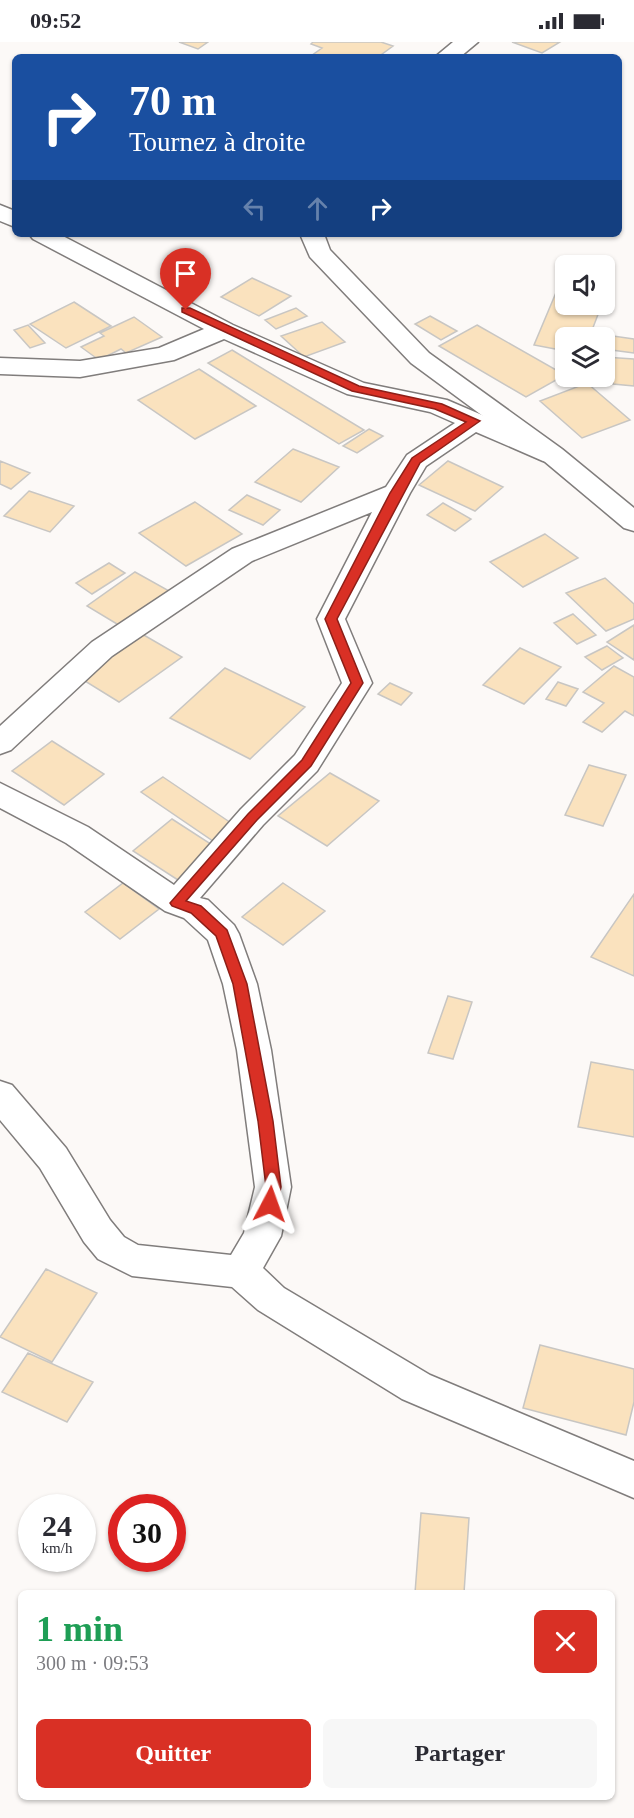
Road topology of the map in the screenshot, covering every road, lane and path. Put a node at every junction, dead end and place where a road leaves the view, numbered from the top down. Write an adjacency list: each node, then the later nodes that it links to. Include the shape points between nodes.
1 (467, 42): 2 (street)
2 (450, 54)
3 (47, 237): 5 (street)
4 (313, 237): 8 (street, via 319,252 420,358)
5 (224, 330): 6 (street, via 165,355 80,369); 7 (street, via 356,389 438,406)
6 (0, 366)
7 (475, 421): 8 (street); 9 (street, via 416,461)
8 (553, 455): 10 (street)
9 (396, 493): 11 (street, via 242,555 102,649); 13 (street, via 331,619 357,683 306,763 252,817)
10 (634, 522)
11 (0, 743)
12 (0, 794): 13 (street, via 77,835)
13 (177, 903): 15 (street, via 196,909 222,934 240,984 254,1050 273,1187 262,1236)
14 (0, 1095): 15 (street, via 52,1158 111,1248 132,1260)
15 (241, 1272): 16 (street, via 271,1299 416,1387)
16 (634, 1480)

